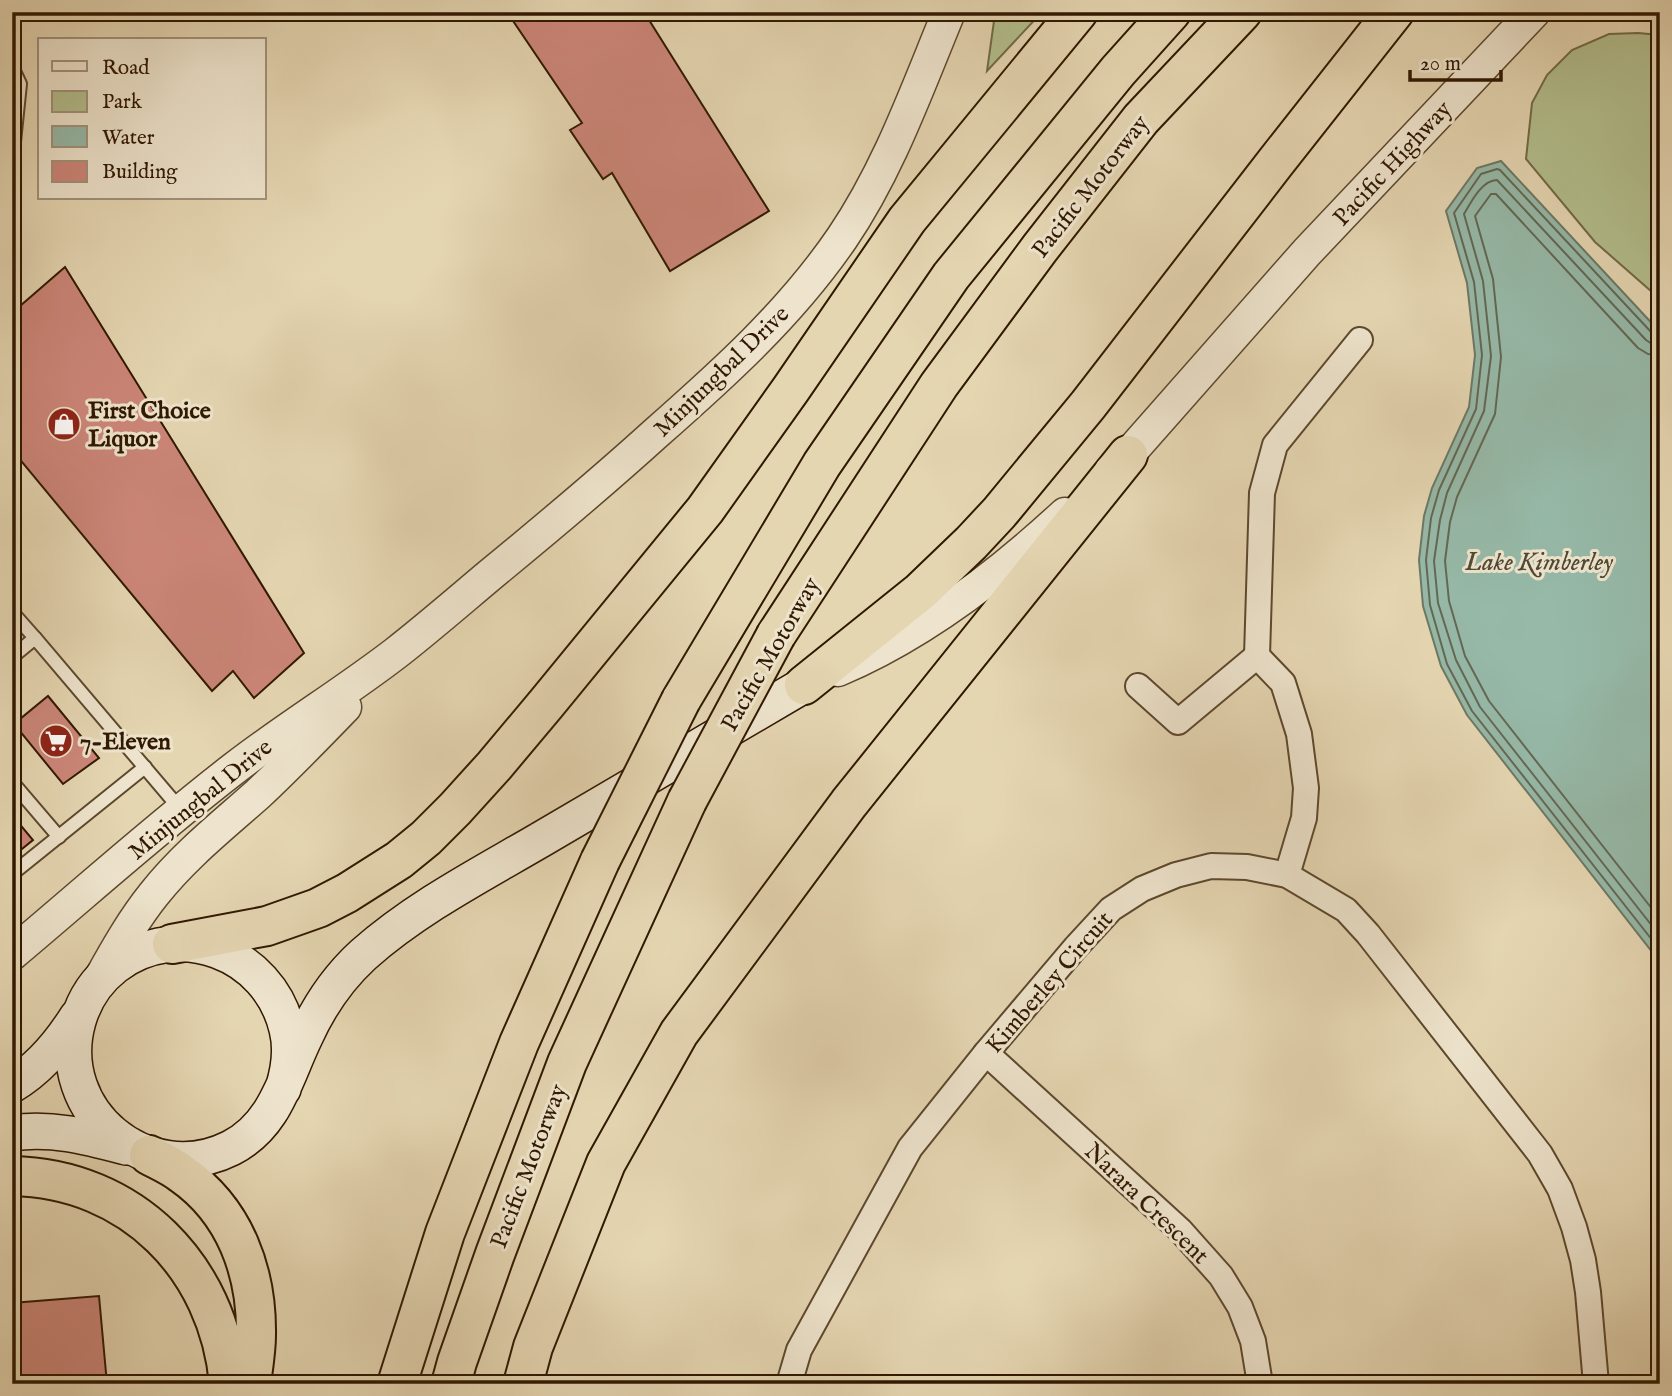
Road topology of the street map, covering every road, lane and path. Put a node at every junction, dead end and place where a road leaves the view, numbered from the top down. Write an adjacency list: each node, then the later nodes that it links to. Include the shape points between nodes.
1 (949, 12): 13 (street, Minjungbal Drive, via 863,205 795,300 726,371 604,480)
2 (1078, 12): 24 (highway, via 907,220 705,510 455,809 399,860 318,908 267,926)
3 (1171, 12): 35 (highway, Pacific Motorway, bridge, via 951,275 822,464 681,700 600,861 519,1044 445,1233)
4 (1242, 12): 36 (highway, Pacific Motorway, bridge, via 1141,119 1033,258 939,385 776,635 687,801 567,1063)
5 (1394, 12): 16 (highway, via 999,513 921,591)
6 (1534, 12): 10 (street, Pacific Highway, via 1307,252)
7 (12, 67): 8 (lane, via 20,84)
8 (12, 144)
9 (1360, 340): 14 (street, via 1275,445 1262,493)
10 (1129, 455): 16 (street, Pacific Highway, via 984,584 873,654); 37 (highway, via 849,803 679,1033 606,1163 533,1347)
11 (12, 612): 12 (lane)
12 (35, 638): 15 (lane); 18 (lane)
13 (396, 653): 20 (street, Minjungbal Drive); 26 (street, Minjungbal Drive, via 304,750 164,882)
14 (1257, 656): 17 (street, via 1178,722); 23 (street, via 1283,683 1299,734 1306,788 1304,818)
15 (12, 657)
16 (804, 685): 29 (main road, via 465,884 382,939 328,996)
17 (1138, 686)
18 (145, 767): 20 (lane); 21 (lane)
19 (12, 782): 21 (lane)
20 (182, 811): 25 (street, Minjungbal Drive)
21 (59, 837): 22 (lane)
22 (12, 874)
23 (1287, 874): 27 (street, Kimberley Circuit, via 1211,866 1142,889 1111,909); 40 (street, Kimberley Circuit, via 1346,910 1368,934 1540,1154 1560,1189 1583,1260)
24 (172, 944): 26 (main road, via 142,951 118,964); 29 (main road, via 218,950 245,965 268,986 282,1013 289,1044)
25 (12, 954)
26 (91, 995): 28 (main road, Minjungbal Drive, via 56,1046); 31 (main road, via 78,1020 74,1048 80,1089 102,1125)
27 (986, 1053): 38 (street, Kimberley Circuit, via 910,1148 799,1350); 39 (street, Narara Crescent, via 1180,1230 1221,1276 1253,1341)
28 (12, 1086)
29 (283, 1089): 31 (main road, via 258,1129 233,1147 190,1160)
30 (12, 1133): 31 (main road, via 75,1134)
31 (142, 1152): 34 (highway, via 184,1175 204,1193 240,1244 255,1302)
32 (12, 1175): 33 (highway, via 89,1190 133,1214 167,1242 195,1276 211,1308 225,1348)
33 (229, 1384)
34 (251, 1384)
35 (397, 1384)
36 (451, 1384)
37 (523, 1384)
38 (789, 1384)
39 (1260, 1384)
40 (1596, 1384)

